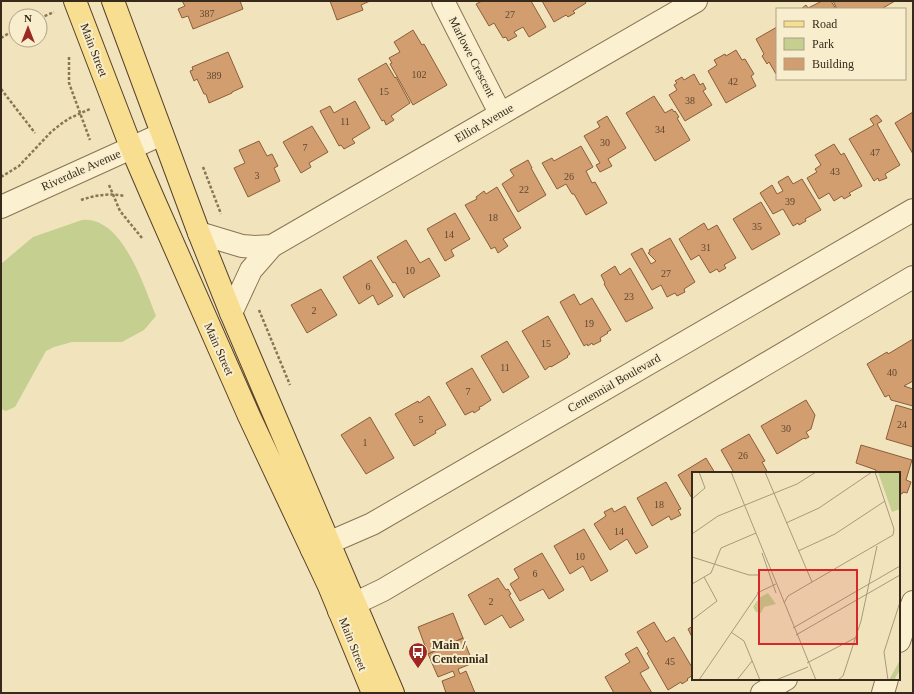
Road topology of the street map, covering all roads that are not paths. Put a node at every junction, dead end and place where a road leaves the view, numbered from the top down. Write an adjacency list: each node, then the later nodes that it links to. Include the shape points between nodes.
1 (113, 1): 6 (main road, Main Street)
2 (443, 1): 5 (street, Marlowe Crescent)
3 (696, 1): 5 (street, Elliot Avenue)
4 (66, 6): 7 (main road, Main Street)
5 (500, 113): 11 (street, Elliot Avenue)
6 (162, 134): 7 (street, Riverdale Avenue); 10 (main road, Main Street)
7 (131, 147): 8 (street, Riverdale Avenue); 14 (main road, Main Street, via 249,416)
8 (1, 207)
9 (913, 210): 14 (street, Centennial Boulevard, via 379,520)
10 (199, 234): 11 (street, Elliot Avenue, via 242,246); 13 (main road, Main Street)
11 (272, 246): 13 (street, Elliot Avenue, via 251,270)
12 (913, 276): 16 (street, via 383,590)
13 (231, 313): 14 (main road, Main Street)
14 (320, 545): 16 (main road, Main Street)
15 (913, 602): 17 (street)
16 (347, 607): 20 (main road, Main Street); 21 (main road, Main Street)
17 (900, 636)
18 (784, 680): 22 (street)
19 (887, 680): 23 (street)
20 (373, 693)
21 (393, 693)
22 (762, 693)
23 (883, 693)

